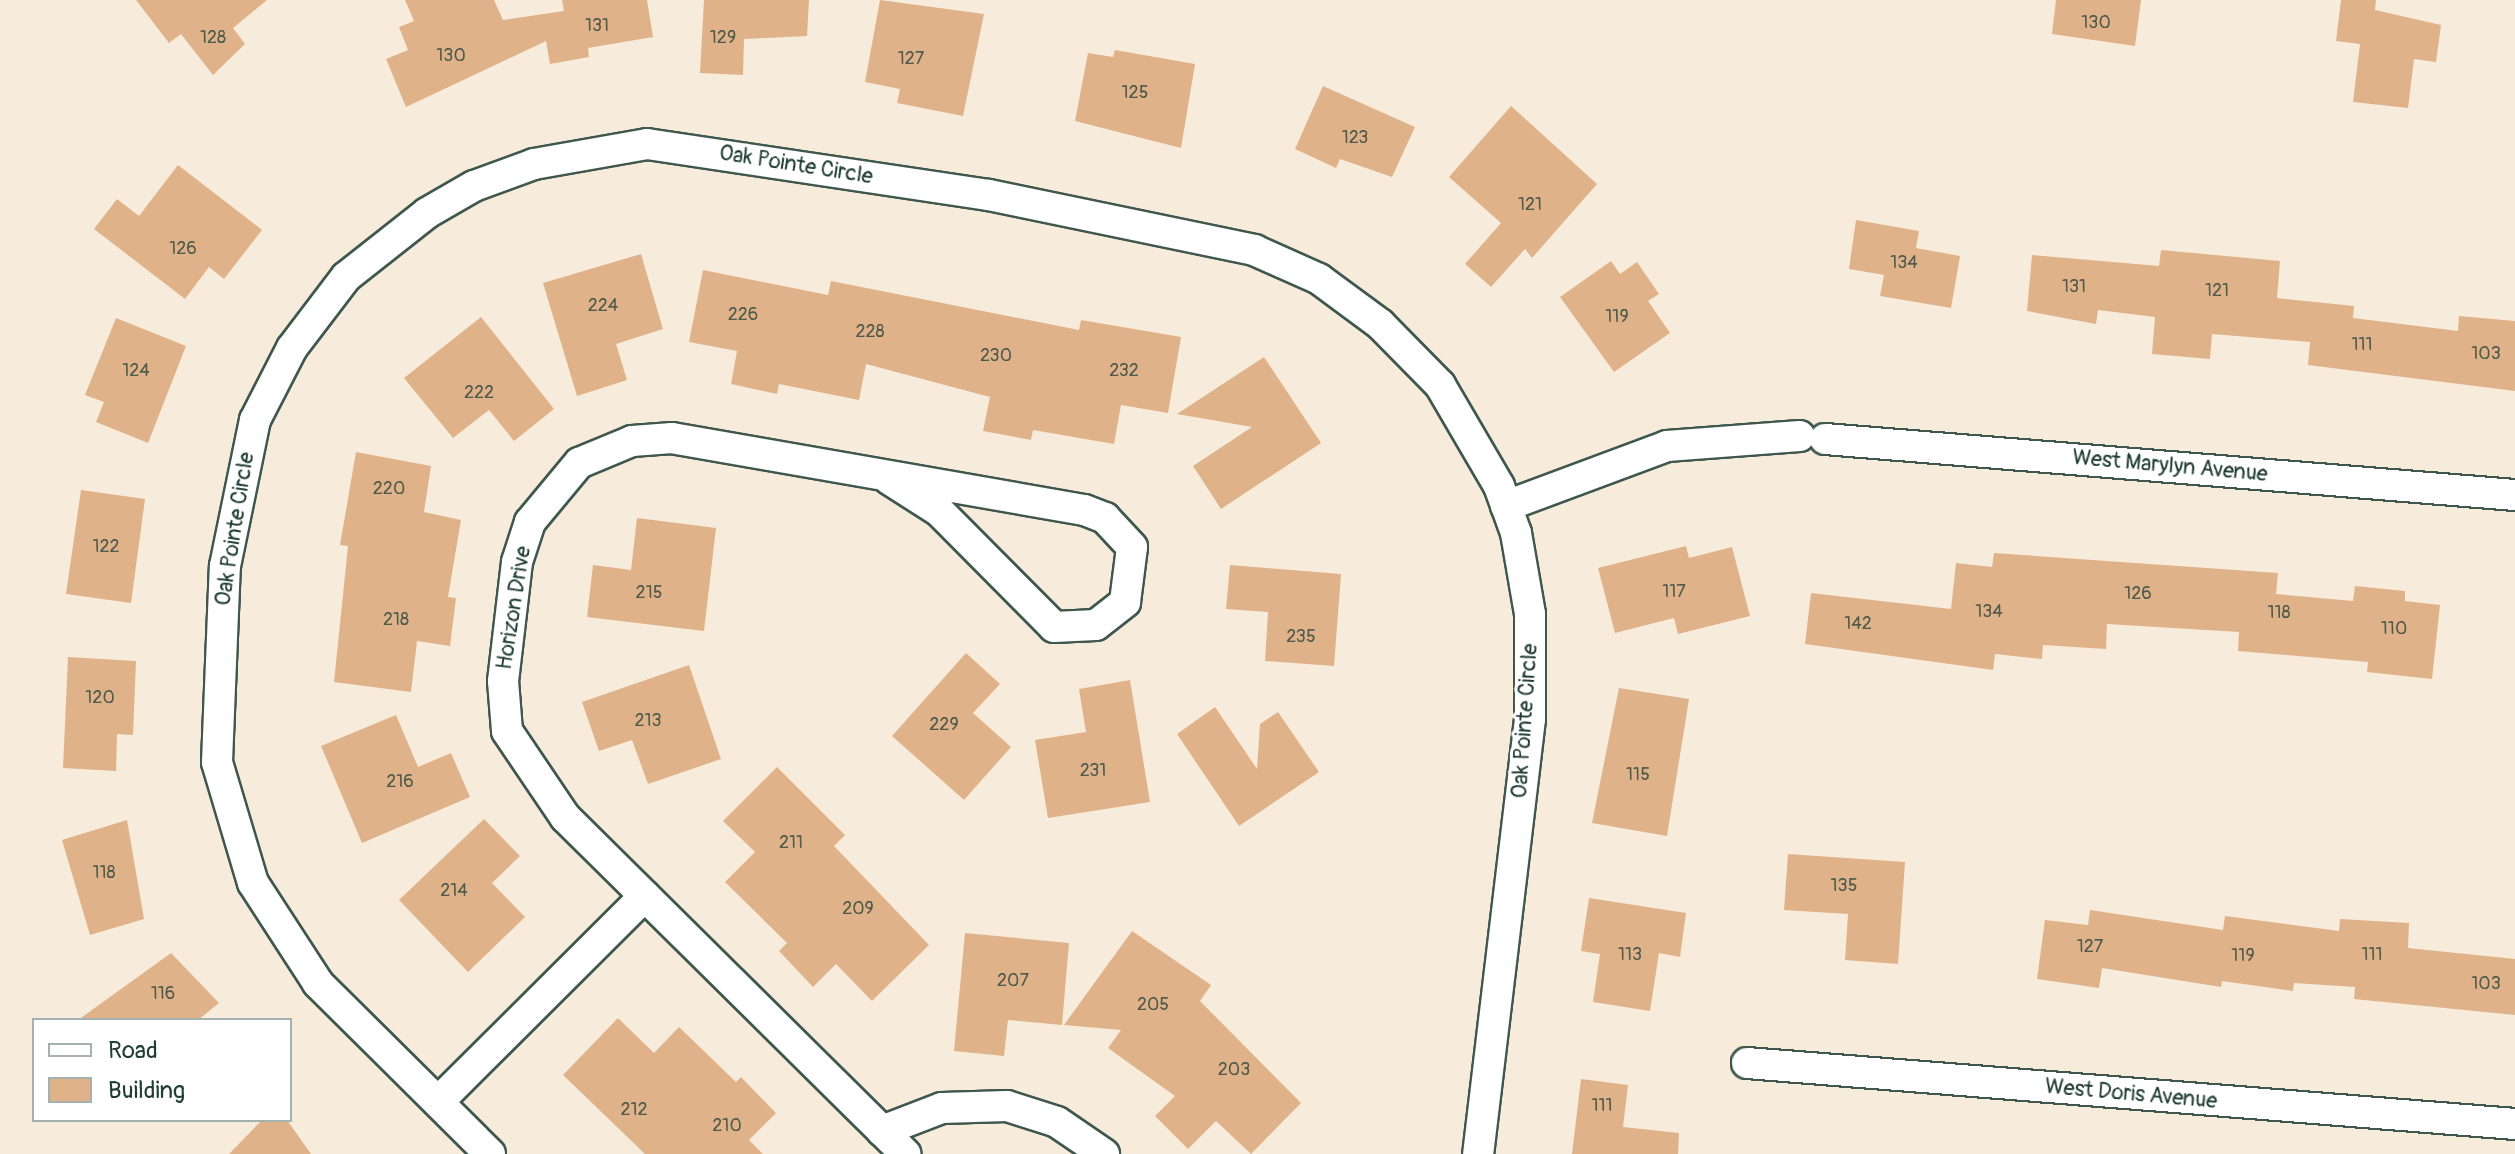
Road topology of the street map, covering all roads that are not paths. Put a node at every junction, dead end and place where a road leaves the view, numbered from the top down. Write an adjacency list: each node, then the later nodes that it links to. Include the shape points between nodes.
1 (889, 479): 1 (street, Horizon Drive, via 939,511 1054,627 1096,625 1125,602 1135,561 1105,518); 4 (street, Horizon Drive, via 672,438 632,441 595,452 572,469 530,522 517,562 505,666 507,731 550,799)
2 (2515, 495): 3 (street, West Marylyn Avenue, via 1812,437 1722,436 1667,446)
3 (1506, 506): 6 (street, Oak Pointe Circle, via 1460,415 1413,354 1319,279 1254,250 989,195 647,144 534,164 439,206 346,277 292,348 255,420 225,566 215,716 239,849 278,930 318,983); 12 (street, Oak Pointe Circle, via 1525,570 1533,664)
4 (645, 896): 6 (street); 8 (street, Horizon Drive)
5 (1747, 1063): 7 (street, West Doris Avenue)
6 (438, 1102): 9 (street, Oak Pointe Circle)
7 (2515, 1124)
8 (882, 1131): 10 (street, Horizon Drive); 11 (street, via 942,1108 1007,1106 1057,1122)
9 (490, 1154)
10 (905, 1154)
11 (1104, 1154)
12 (1478, 1154)

